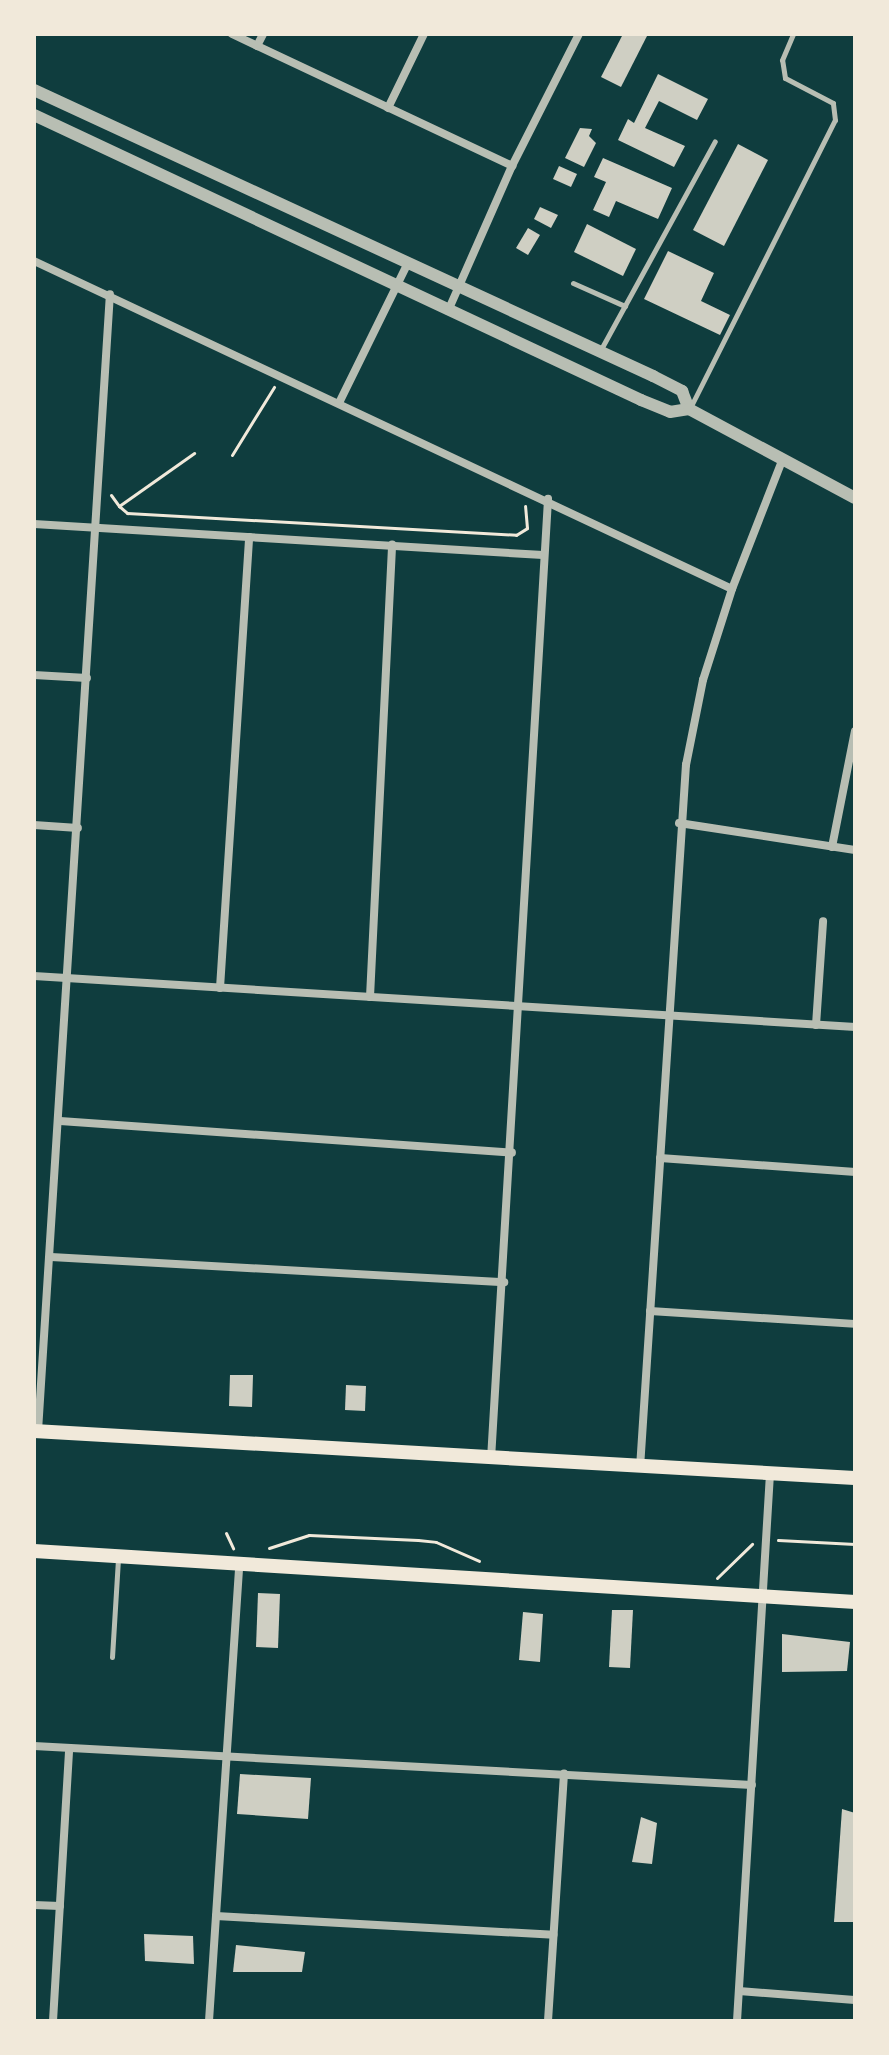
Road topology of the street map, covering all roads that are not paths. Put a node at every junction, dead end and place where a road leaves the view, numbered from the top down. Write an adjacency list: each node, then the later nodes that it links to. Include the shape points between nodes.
1 (232, 34): 6 (street)
2 (263, 34): 6 (street)
3 (424, 34): 8 (street)
4 (579, 34): 11 (street)
5 (793, 34): 22 (lane, via 782,60 785,78 833,103 835,120)
6 (257, 46): 8 (street)
7 (34, 90): 13 (street)
8 (388, 108): 11 (street)
9 (34, 115): 16 (street)
10 (715, 141): 18 (lane)
11 (512, 166): 15 (street)
12 (34, 261): 17 (street)
13 (408, 263): 15 (street); 16 (street)
14 (573, 283): 18 (lane)
15 (459, 285): 19 (street); 20 (street)
16 (397, 288): 19 (street); 21 (street)
17 (110, 294): 21 (street); 27 (street)
18 (625, 306): 20 (lane)
19 (448, 312): 22 (street, via 670,412)
20 (600, 351): 22 (street, via 682,391)
21 (339, 403): 25 (street)
22 (689, 409): 23 (street)
23 (782, 461): 24 (street); 31 (street)
24 (855, 498)
25 (548, 499): 30 (street); 31 (street)
26 (34, 524): 27 (street)
27 (97, 528): 28 (street); 33 (street)
28 (249, 537): 29 (street); 43 (street)
29 (392, 545): 30 (street); 44 (street)
30 (543, 555): 45 (street)
31 (732, 589): 35 (street, via 703,680)
32 (34, 675): 33 (street)
33 (87, 678): 37 (street)
34 (855, 731): 38 (street)
35 (679, 823): 38 (street); 46 (street)
36 (34, 825): 37 (street)
37 (78, 828): 42 (street)
38 (832, 847): 39 (street)
39 (855, 850)
40 (823, 921): 47 (street)
41 (34, 976): 42 (street)
42 (69, 978): 43 (street); 49 (street)
43 (220, 988): 44 (street)
44 (370, 997): 45 (street)
45 (517, 1006): 46 (street); 50 (street)
46 (666, 1015): 47 (street); 51 (street)
47 (816, 1025): 48 (street)
48 (855, 1027)
49 (60, 1121): 50 (street); 53 (street)
50 (512, 1153): 54 (street)
51 (660, 1158): 52 (street); 55 (street)
52 (855, 1172)
53 (51, 1257): 54 (street); 57 (street)
54 (504, 1282): 58 (street)
55 (650, 1311): 56 (street); 59 (street)
56 (855, 1324)
57 (36, 1431): 58 (main road)
58 (491, 1460): 59 (main road)
59 (640, 1469): 60 (main road)
60 (770, 1474): 61 (main road); 65 (street)
61 (855, 1478)
62 (34, 1551): 63 (main road)
63 (118, 1557): 64 (main road); 67 (lane)
64 (239, 1565): 65 (main road); 70 (street)
65 (763, 1596): 66 (main road); 72 (street)
66 (855, 1602)
67 (112, 1657)
68 (34, 1746): 69 (street)
69 (69, 1748): 70 (street); 74 (street)
70 (226, 1755): 71 (street); 75 (street)
71 (564, 1774): 72 (street); 76 (street)
72 (752, 1785): 77 (street)
73 (34, 1905): 74 (street)
74 (60, 1906): 79 (street)
75 (216, 1916): 76 (street); 80 (street)
76 (553, 1935): 81 (street)
77 (739, 1991): 78 (street); 82 (street)
78 (855, 2000)
79 (53, 2021)
80 (209, 2021)
81 (548, 2021)
82 (737, 2021)

